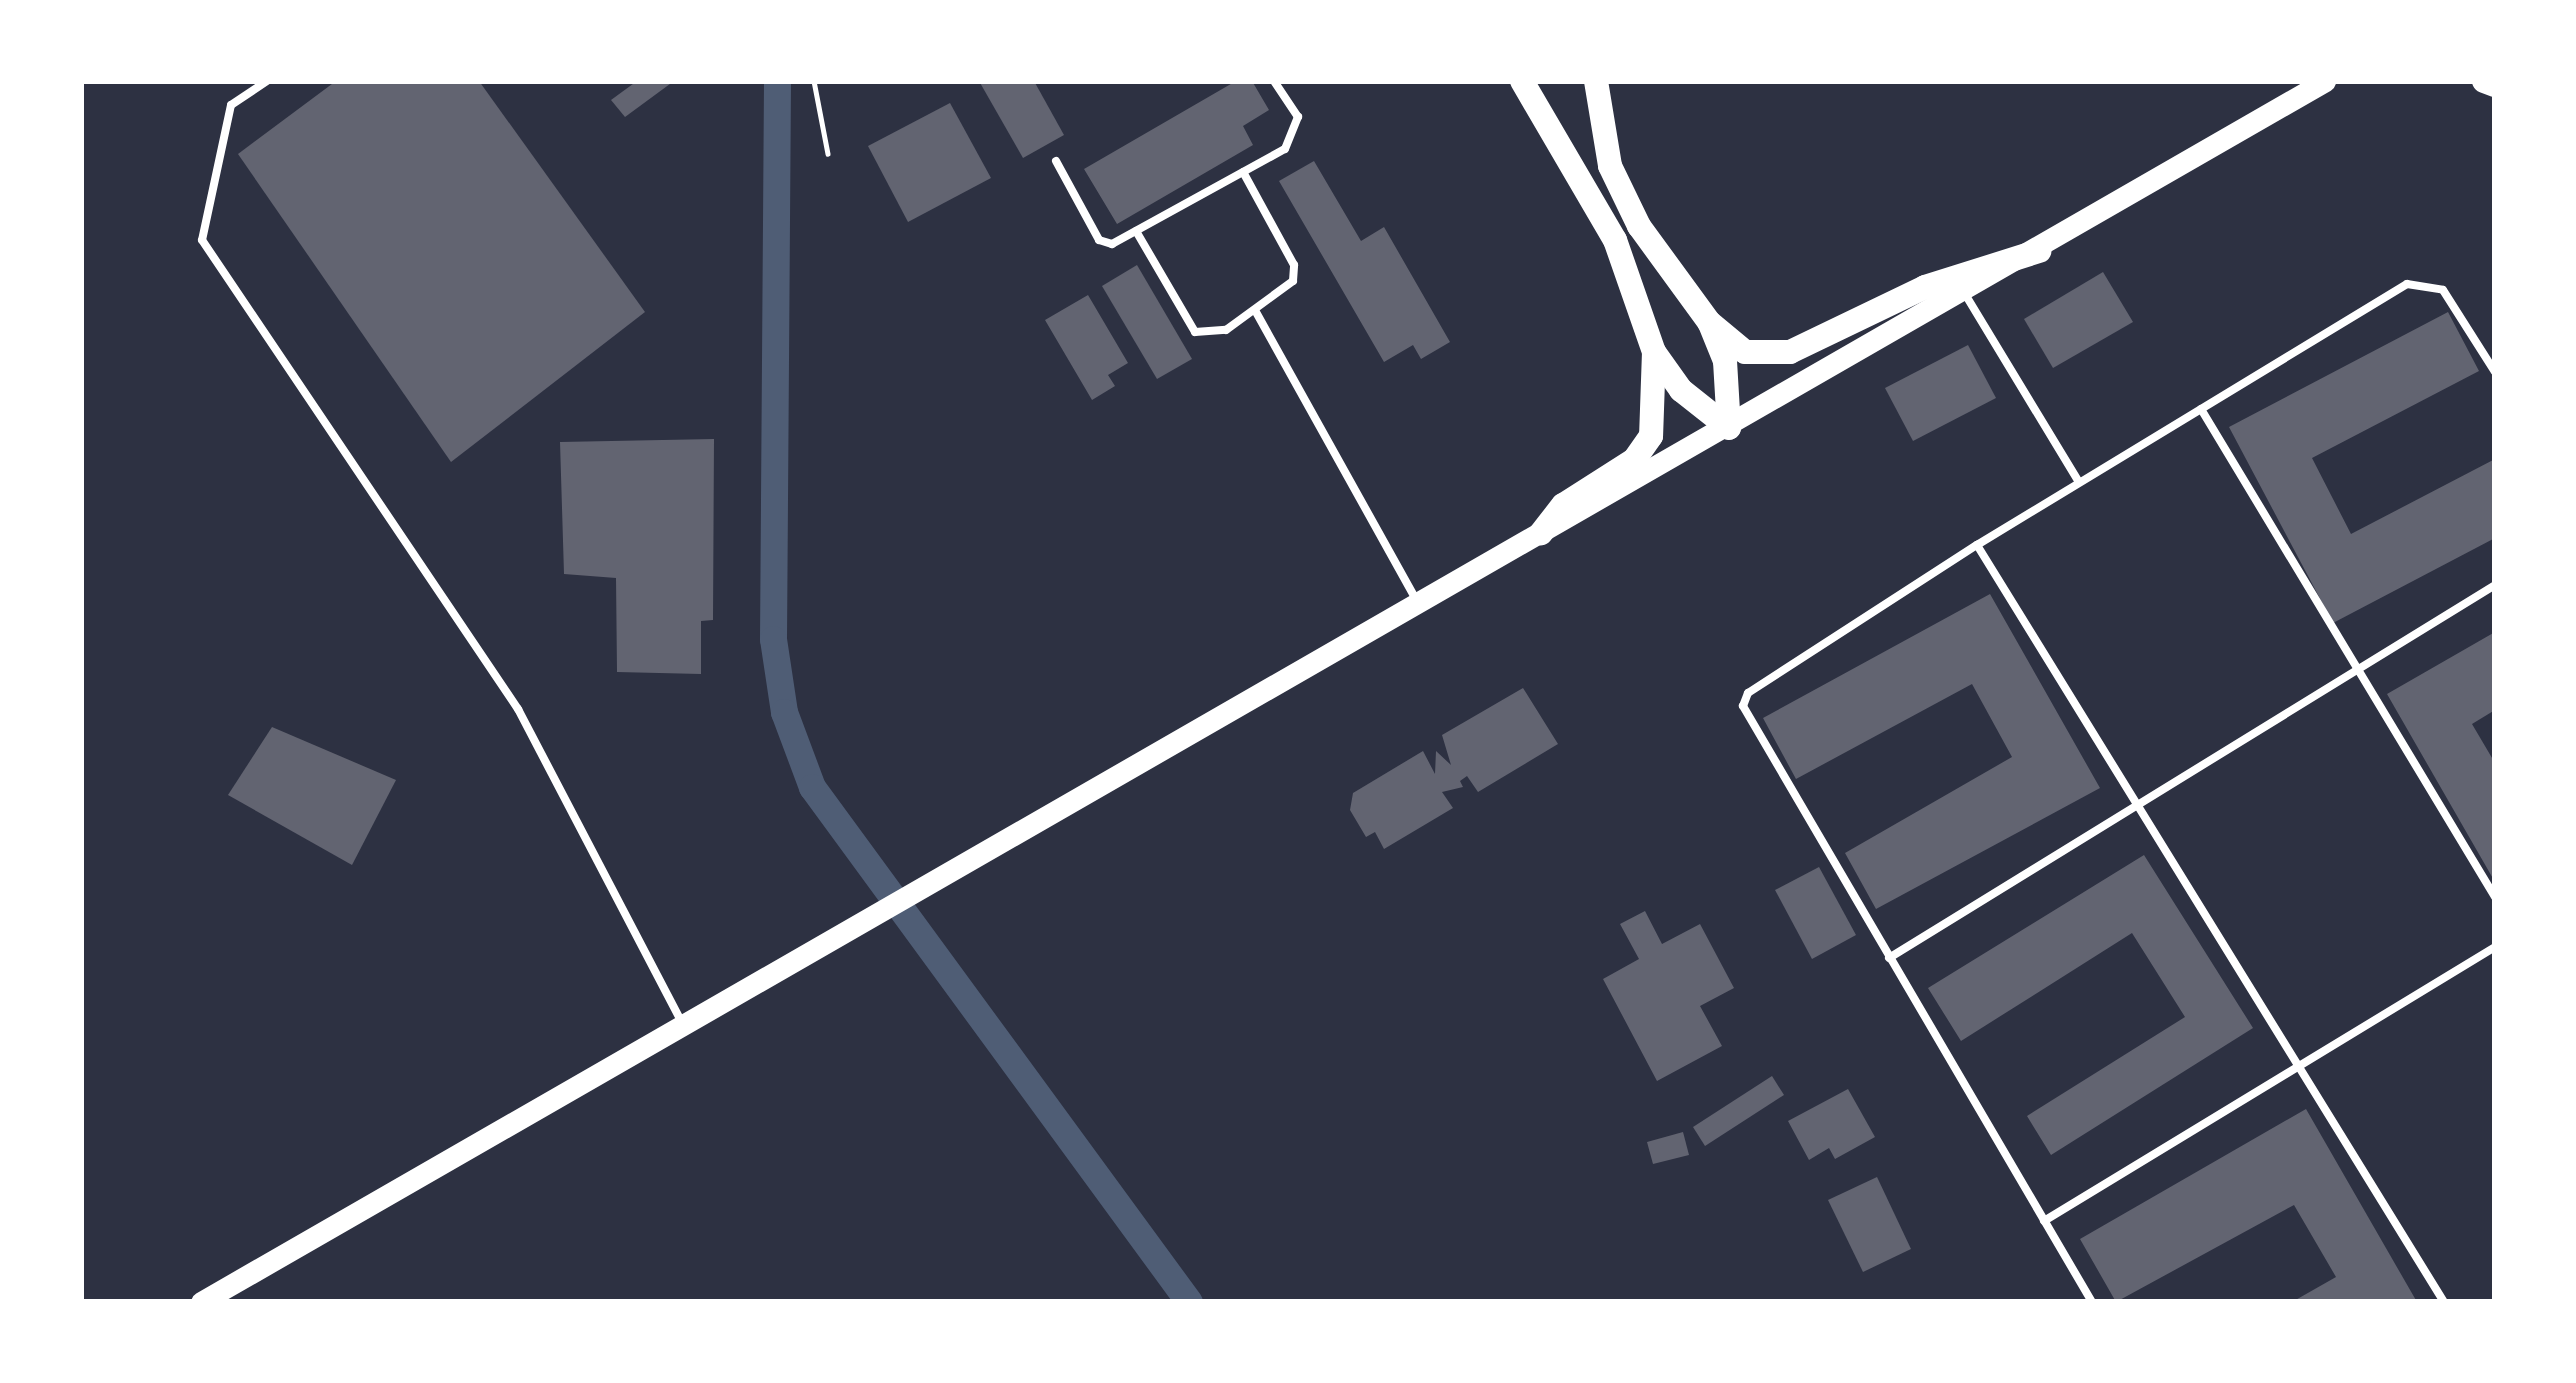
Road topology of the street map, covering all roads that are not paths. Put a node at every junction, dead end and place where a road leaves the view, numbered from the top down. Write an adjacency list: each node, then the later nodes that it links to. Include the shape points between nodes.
1 (267, 81): 29 (lane, via 231,105 202,240 518,709)
2 (1274, 81): 9 (lane, via 1298,117 1297,135)
3 (1522, 81): 15 (highway, via 1615,240)
4 (1596, 81): 14 (highway, via 1610,166 1639,226)
5 (2325, 81): 11 (main road)
6 (2484, 81): 7 (highway)
7 (2495, 85)
8 (1056, 161): 10 (lane, via 1100,240 1112,244)
9 (1243, 172): 10 (lane); 13 (lane, via 1294,265 1284,295)
10 (1136, 231): 13 (lane, via 1196,332 1211,337)
11 (2039, 251): 12 (main road); 14 (highway, via 1925,287 1790,352 1745,352)
12 (1965, 294): 18 (main road); 19 (lane)
13 (1256, 312): 23 (lane)
14 (1709, 322): 18 (highway, via 1725,362)
15 (1654, 352): 18 (highway, via 1681,390); 20 (highway, via 1651,436 1634,460 1563,505)
16 (2495, 372): 17 (lane, via 2444,290 2407,284)
17 (2200, 409): 19 (lane); 24 (lane)
18 (1729, 428): 20 (main road)
19 (2079, 482): 21 (lane)
20 (1541, 533): 23 (main road)
21 (1976, 545): 25 (lane); 28 (lane, via 1748,693 1743,706)
22 (2495, 585): 24 (lane)
23 (1418, 603): 29 (main road)
24 (2358, 669): 25 (lane); 26 (lane)
25 (2137, 805): 28 (lane); 30 (lane)
26 (2495, 897)
27 (2495, 947): 30 (lane)
28 (1888, 958): 31 (lane)
29 (682, 1024): 32 (main road)
30 (2301, 1071): 31 (lane); 34 (lane)
31 (2044, 1221): 33 (lane)
32 (201, 1302)
33 (2092, 1302)
34 (2444, 1302)

